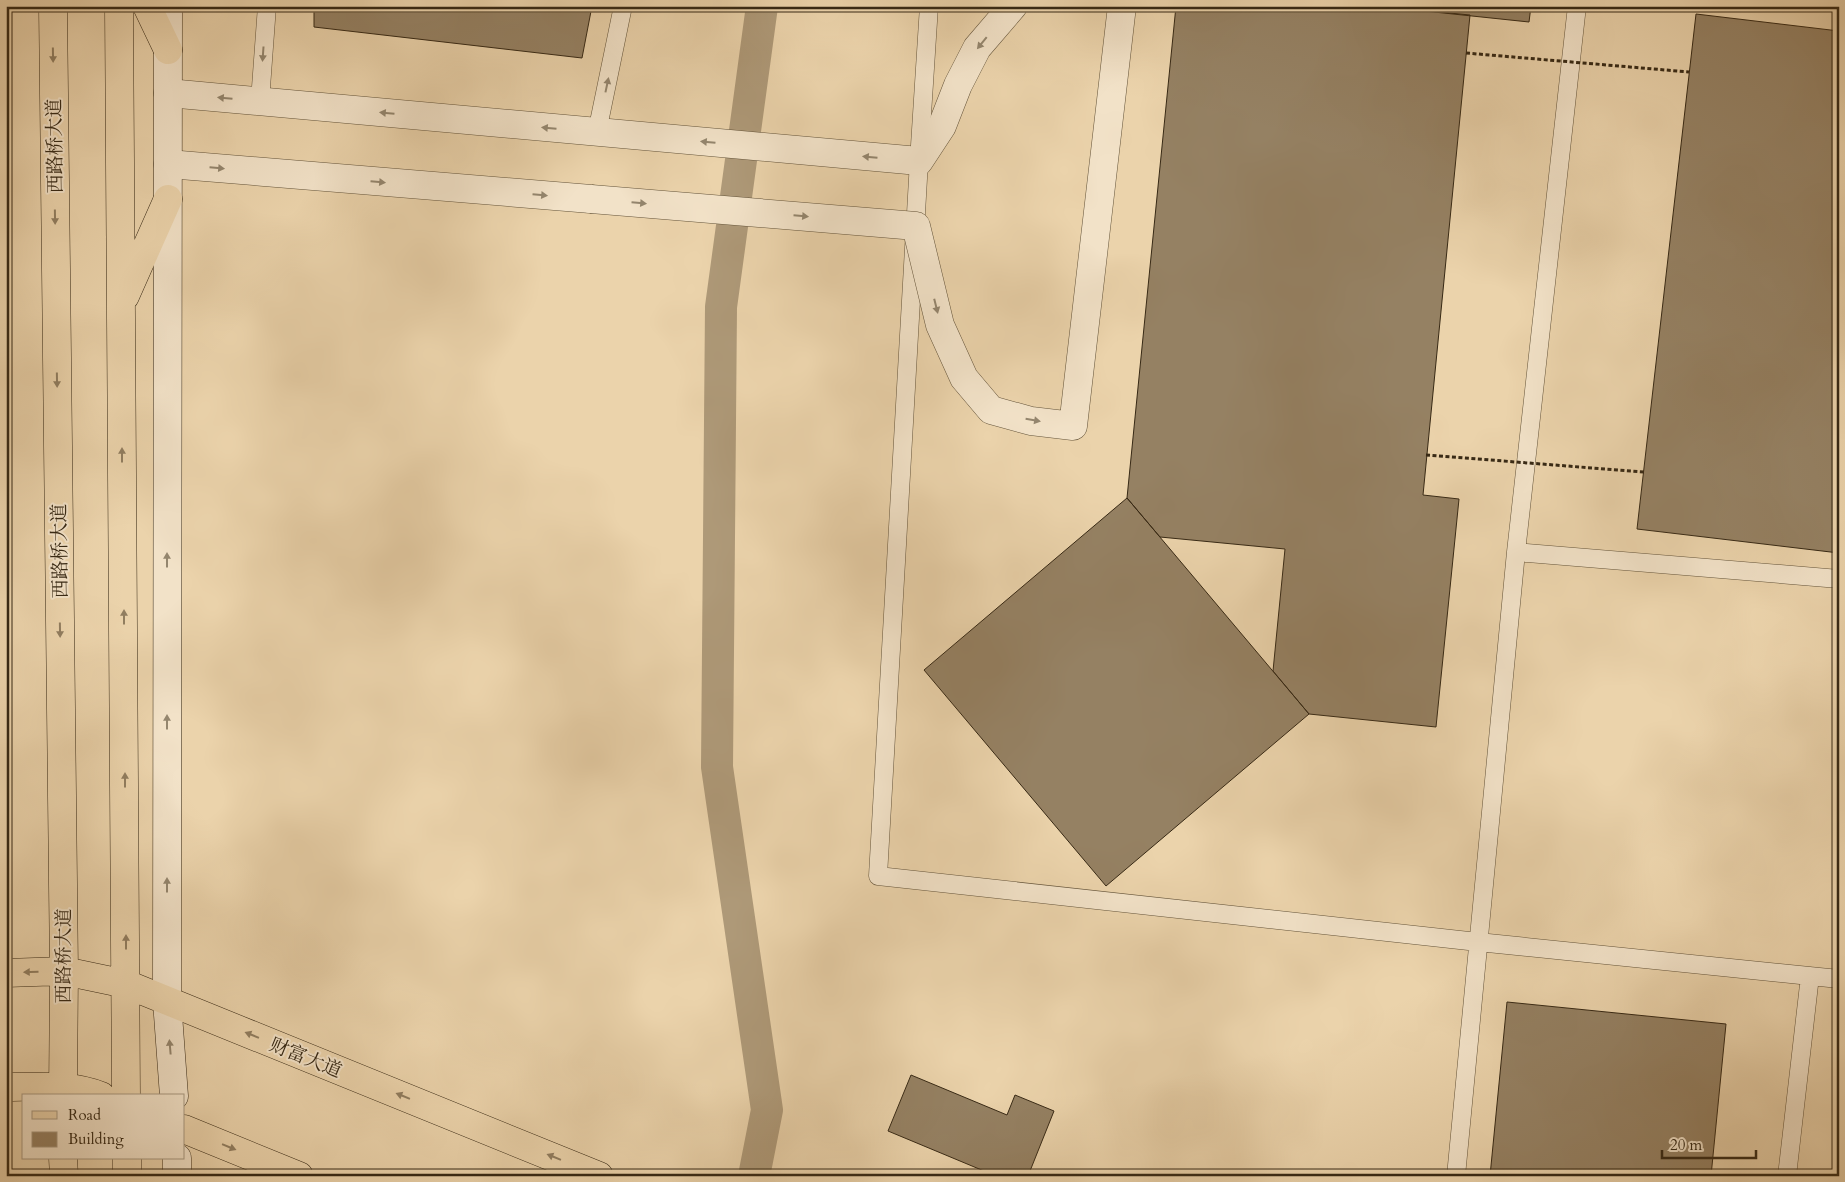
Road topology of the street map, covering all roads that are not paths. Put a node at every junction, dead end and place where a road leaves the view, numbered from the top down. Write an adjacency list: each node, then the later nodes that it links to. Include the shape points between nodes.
1 (53, 6): 23 (main road, 西路桥大道, one-way to 23)
2 (119, 6): 19 (main road)
3 (147, 6): 11 (main road)
4 (168, 6): 11 (street)
5 (267, 6): 13 (lane, one-way to 13)
6 (624, 6): 14 (lane, one-way to 6)
7 (930, 6): 15 (lane)
8 (1013, 6): 15 (street, one-way to 15, via 977,48 942,126)
9 (1122, 6): 18 (street, one-way to 9, bridge, via 940,324 964,378 991,410 1031,421 1073,426)
10 (1577, 6): 20 (lane)
11 (168, 50): 12 (street)
12 (168, 93): 13 (street, one-way to 12); 16 (street)
13 (260, 101): 14 (street, one-way to 13)
14 (597, 132): 15 (street, one-way to 14)
15 (919, 161): 18 (lane)
16 (168, 164): 17 (street); 18 (street, one-way to 18, bridge)
17 (168, 199): 19 (main road); 28 (street, one-way to 17)
18 (916, 226): 22 (lane, via 878,876)
19 (121, 304): 27 (main road, one-way to 19)
20 (1516, 552): 21 (lane); 22 (lane)
21 (1839, 579)
22 (1478, 942): 26 (lane); 43 (lane)
23 (64, 971): 24 (main road, 财富大道, one-way to 24); 27 (main road, 财富大道); 30 (main road, 西路桥大道)
24 (6, 973)
25 (1838, 974): 26 (lane)
26 (1810, 976): 44 (lane)
27 (126, 984): 28 (main road, 财富大道); 32 (main road)
28 (166, 1001): 33 (street, one-way to 28); 42 (main road, 财富大道, one-way to 28)
29 (6, 1087): 30 (main road)
30 (63, 1091): 31 (main road)
31 (96, 1094)
32 (126, 1094)
33 (174, 1094)
34 (185, 1129): 41 (main road, one-way to 41)
35 (63, 1160): 38 (main road)
36 (127, 1160): 39 (main road)
37 (177, 1160): 40 (street)
38 (64, 1176)
39 (127, 1176)
40 (177, 1176)
41 (299, 1176)
42 (599, 1176)
43 (1456, 1176)
44 (1786, 1176)

